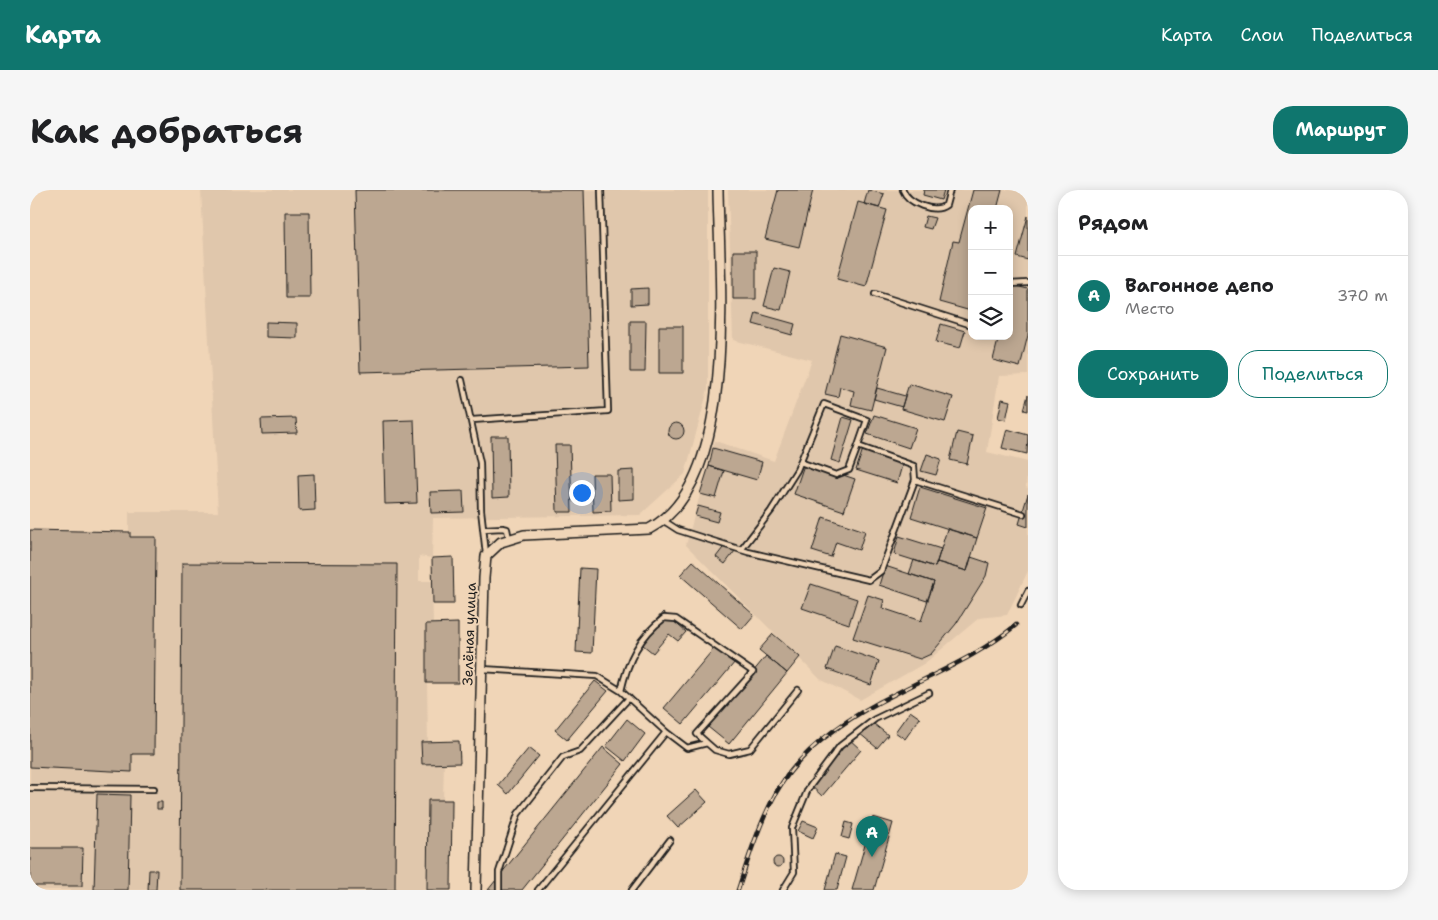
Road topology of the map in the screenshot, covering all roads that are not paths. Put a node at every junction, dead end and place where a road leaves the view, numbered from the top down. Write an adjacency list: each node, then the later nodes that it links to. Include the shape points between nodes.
1 (601, 190): 10 (lane, via 608,411)
2 (718, 190): 15 (street, via 718,388 701,462 692,484)
3 (904, 190): 4 (lane, via 911,201 934,209 946,205)
4 (950, 190)
5 (1028, 283): 6 (lane)
6 (1013, 284)
7 (875, 294): 8 (lane)
8 (968, 323)
9 (462, 380): 10 (lane, Зелёная улица)
10 (472, 420): 16 (lane, Зелёная улица, via 480,464)
11 (858, 446): 12 (lane, via 849,470 836,474); 12 (lane, via 867,420 824,404); 13 (lane, via 914,466)
12 (800, 462): 18 (lane, via 771,511)
13 (915, 480): 14 (lane); 18 (lane, via 881,571 869,580)
14 (1023, 514)
15 (664, 521): 17 (street, via 649,529 524,535); 18 (lane, via 678,530)
16 (483, 529): 17 (lane, via 503,528 507,530); 19 (lane, Зелёная улица)
17 (509, 539): 19 (street)
18 (741, 550)
19 (486, 556): 22 (street, Зелёная улица)
20 (1028, 591): 21 (lane)
21 (1021, 605)
22 (482, 669): 24 (lane, via 598,676); 32 (street, Зелёная улица)
23 (798, 690): 28 (lane, via 750,749 729,754 715,750)
24 (621, 691): 26 (lane); 28 (lane, via 627,665 649,629 664,618 676,619 753,672 697,734)
25 (929, 694): 36 (lane, via 875,719 840,746 808,789 792,828 794,872)
26 (629, 698): 27 (lane); 33 (lane, via 580,751 563,758 518,814 499,872)
27 (666, 732): 28 (lane, via 687,748); 34 (lane)
28 (707, 743)
29 (30, 788): 30 (lane)
30 (154, 789)
31 (670, 840): 35 (lane)
32 (476, 890)
33 (499, 890)
34 (538, 890)
35 (632, 890)
36 (783, 890)

